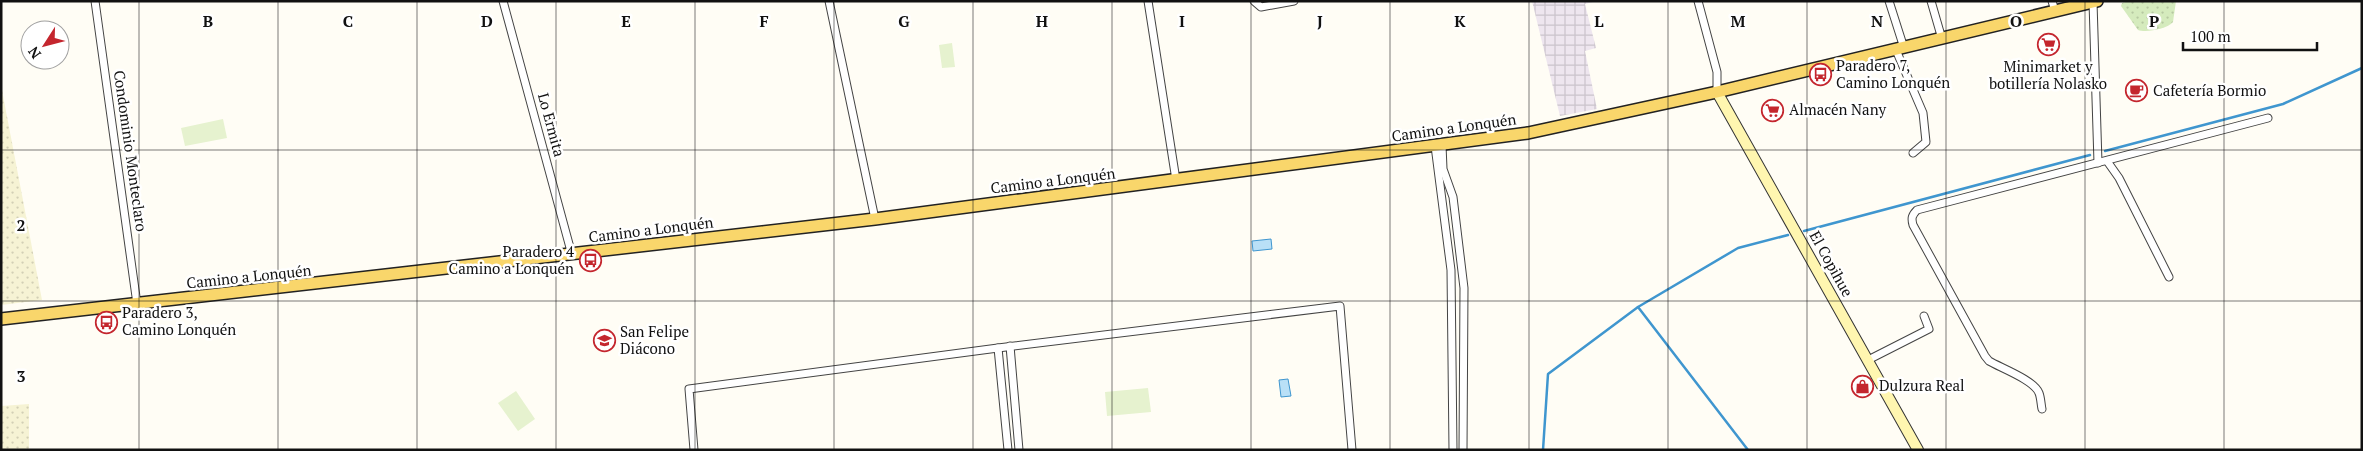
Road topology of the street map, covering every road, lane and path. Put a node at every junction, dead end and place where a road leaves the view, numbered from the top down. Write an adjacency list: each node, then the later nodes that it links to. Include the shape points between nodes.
1 (95, 1): 24 (street, Condominio Monteclaro)
2 (503, 1): 22 (street, Lo Ermita)
3 (829, 1): 21 (street)
4 (1148, 1): 20 (street)
5 (1254, 1): 6 (street, via 1261,6)
6 (1294, 1)
7 (1698, 1): 14 (street, via 1717,72)
8 (1889, 1): 13 (street)
9 (1930, 1): 12 (street)
10 (2095, 2): 11 (main road, Camino a Lonquén); 19 (street)
11 (2054, 6): 12 (main road, Camino a Lonquén)
12 (1942, 39): 13 (main road, Camino a Lonquén)
13 (1900, 49): 14 (main road, Camino a Lonquén); 17 (street, via 1923,112 1926,142)
14 (1717, 92): 16 (main road, Camino a Lonquén, via 1544,130); 29 (main road, El Copihue)
15 (2268, 118): 18 (street)
16 (1439, 145): 20 (main road, Camino a Lonquén); 35 (street, via 1451,270); 36 (street, via 1443,169 1454,198 1464,288)
17 (1913, 154)
18 (2107, 161): 19 (street); 23 (street, via 2119,178)
19 (2098, 163): 30 (street, via 1917,210 1911,219 1985,356 2034,388 2039,393)
20 (1176, 180): 21 (main road, Camino a Lonquén)
21 (875, 219): 22 (main road, Camino a Lonquén)
22 (572, 255): 24 (main road, Camino a Lonquén)
23 (2169, 277)
24 (137, 304): 26 (main road, Camino a Lonquén)
25 (1924, 316): 29 (street, via 1929,329)
26 (1, 319)
27 (1010, 346): 28 (street); 33 (street); 34 (street, via 1340,306)
28 (998, 348): 31 (street, via 689,389); 32 (street)
29 (1868, 360): 37 (main road, El Copihue)
30 (2042, 409)
31 (694, 450)
32 (1008, 450)
33 (1019, 450)
34 (1352, 450)
35 (1453, 450)
36 (1463, 450)
37 (1918, 450)

